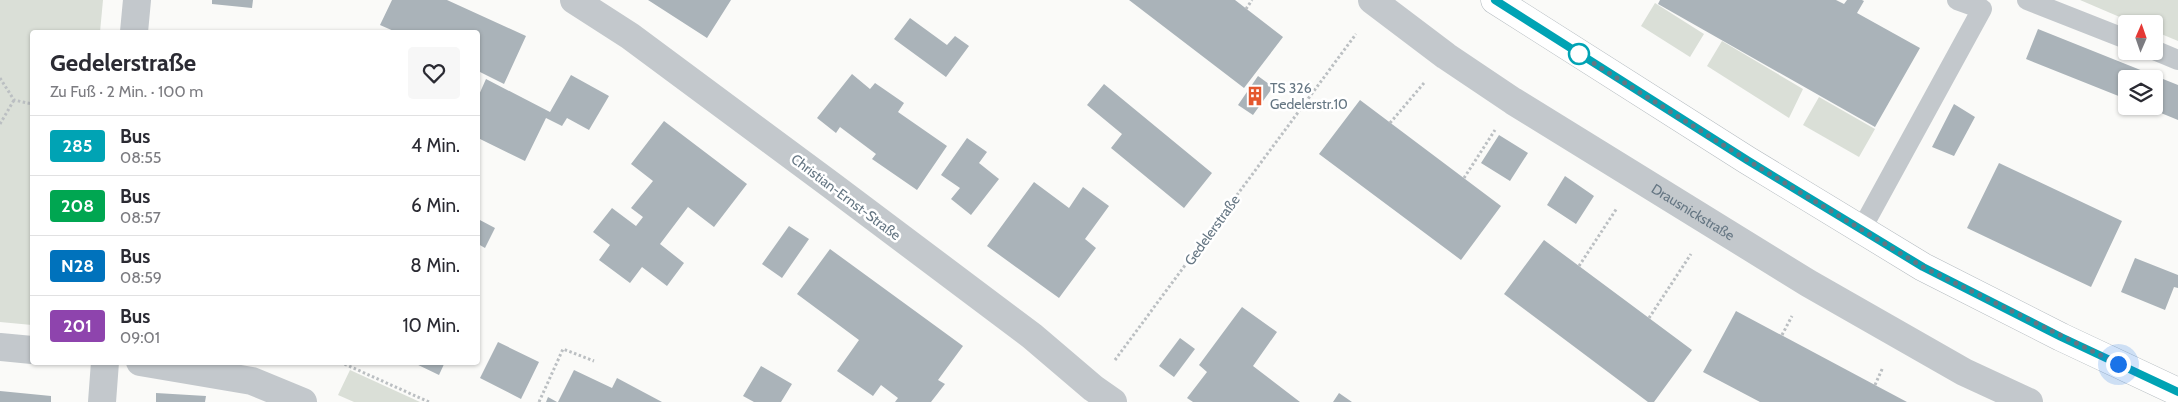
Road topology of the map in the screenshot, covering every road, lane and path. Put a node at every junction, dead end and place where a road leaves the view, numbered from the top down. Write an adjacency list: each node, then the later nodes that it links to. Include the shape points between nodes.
1 (137, 0): 10 (street)
2 (574, 0): 36 (street, Christian-Ernst-Straße, via 630,36 1032,336)
3 (1252, 0): 9 (path)
4 (1495, 0): 23 (main road)
5 (1957, 0): 8 (lane)
6 (2027, 0): 11 (lane)
7 (1375, 2): 36 (path, Gedelerstraße, via 1116,360 1105,363); 41 (street, Drausnickstraße, via 1513,101 1808,283 1964,372)
8 (1989, 5): 23 (lane)
9 (1246, 9)
10 (134, 30)
11 (2118, 36)
12 (2163, 54): 13 (lane)
13 (2178, 60)
14 (0, 78): 16 (path)
15 (1425, 81): 18 (path)
16 (14, 100): 17 (path); 19 (path)
17 (30, 104)
18 (1390, 123)
19 (0, 124)
20 (1499, 125): 21 (path)
21 (1464, 178)
22 (1620, 203): 25 (path)
23 (1860, 230): 35 (main road, via 1981,297)
24 (1695, 248): 27 (path)
25 (1579, 266)
26 (1795, 310): 28 (path)
27 (1650, 318)
28 (1782, 336)
29 (0, 347): 30 (street)
30 (30, 350)
31 (594, 361): 40 (path, via 563,348)
32 (104, 365): 37 (street)
33 (158, 365): 38 (street, via 252,381)
34 (347, 365): 39 (path)
35 (2178, 392)
36 (1096, 397)
37 (102, 402)
38 (302, 402)
39 (429, 402)
40 (539, 402)
41 (2029, 402)

